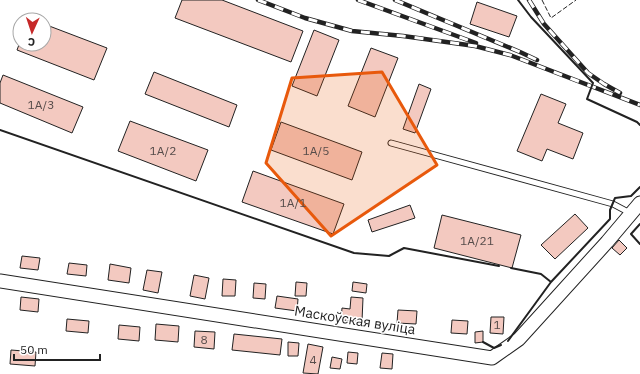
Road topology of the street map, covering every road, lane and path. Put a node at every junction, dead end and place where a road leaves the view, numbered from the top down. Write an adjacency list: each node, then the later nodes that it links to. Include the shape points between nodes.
1 (391, 143): 3 (lane, via 613,204)
2 (640, 203): 3 (street, Маскоўская вуліца)
3 (631, 213): 4 (street, Маскоўская вуліца, via 519,339 492,358)
4 (0, 281)

